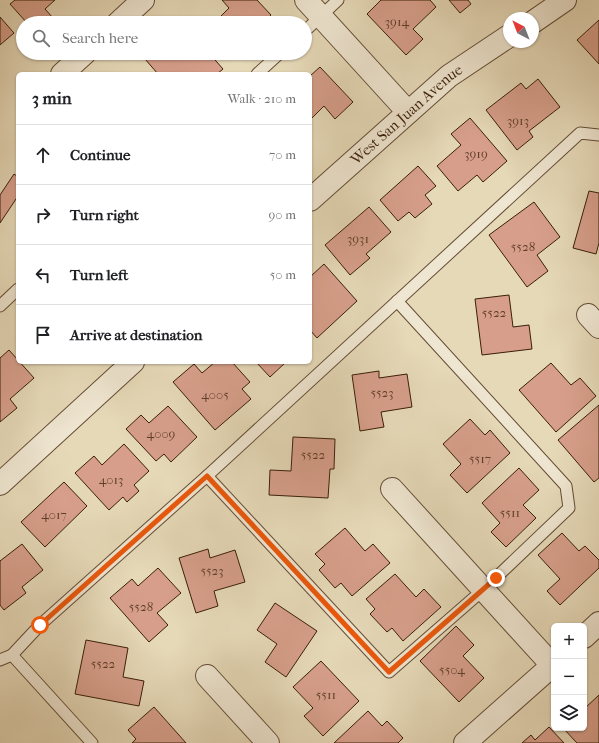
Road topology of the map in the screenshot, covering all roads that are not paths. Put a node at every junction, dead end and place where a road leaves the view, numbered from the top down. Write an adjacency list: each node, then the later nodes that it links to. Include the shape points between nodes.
1 (143, 0): 5 (street)
2 (306, 0): 6 (street)
3 (338, 0): 8 (lane)
4 (565, 0): 7 (street)
5 (126, 16)
6 (311, 16)
7 (539, 18)
8 (313, 24): 14 (street)
9 (503, 40): 14 (street, West San Juan Avenue, via 449,76)
10 (77, 60): 12 (street)
11 (272, 60): 13 (lane)
12 (64, 72)
13 (259, 72)
14 (408, 112): 16 (street, West San Juan Avenue)
15 (599, 135): 18 (lane, via 580,133)
16 (312, 198)
17 (16, 291): 19 (lane)
18 (397, 301): 21 (lane); 24 (lane, via 566,486 569,508)
19 (0, 306)
20 (131, 364): 22 (street)
21 (207, 476): 24 (lane, via 389,672); 27 (lane, via 40,625)
22 (0, 484)
23 (392, 490): 24 (street)
24 (483, 590): 29 (street)
25 (599, 623): 26 (street)
26 (587, 634)
27 (12, 655): 28 (lane); 32 (lane)
28 (0, 660)
29 (551, 662)
30 (551, 666): 34 (street)
31 (207, 676): 33 (street)
32 (92, 743)
33 (268, 743)
34 (465, 743)

